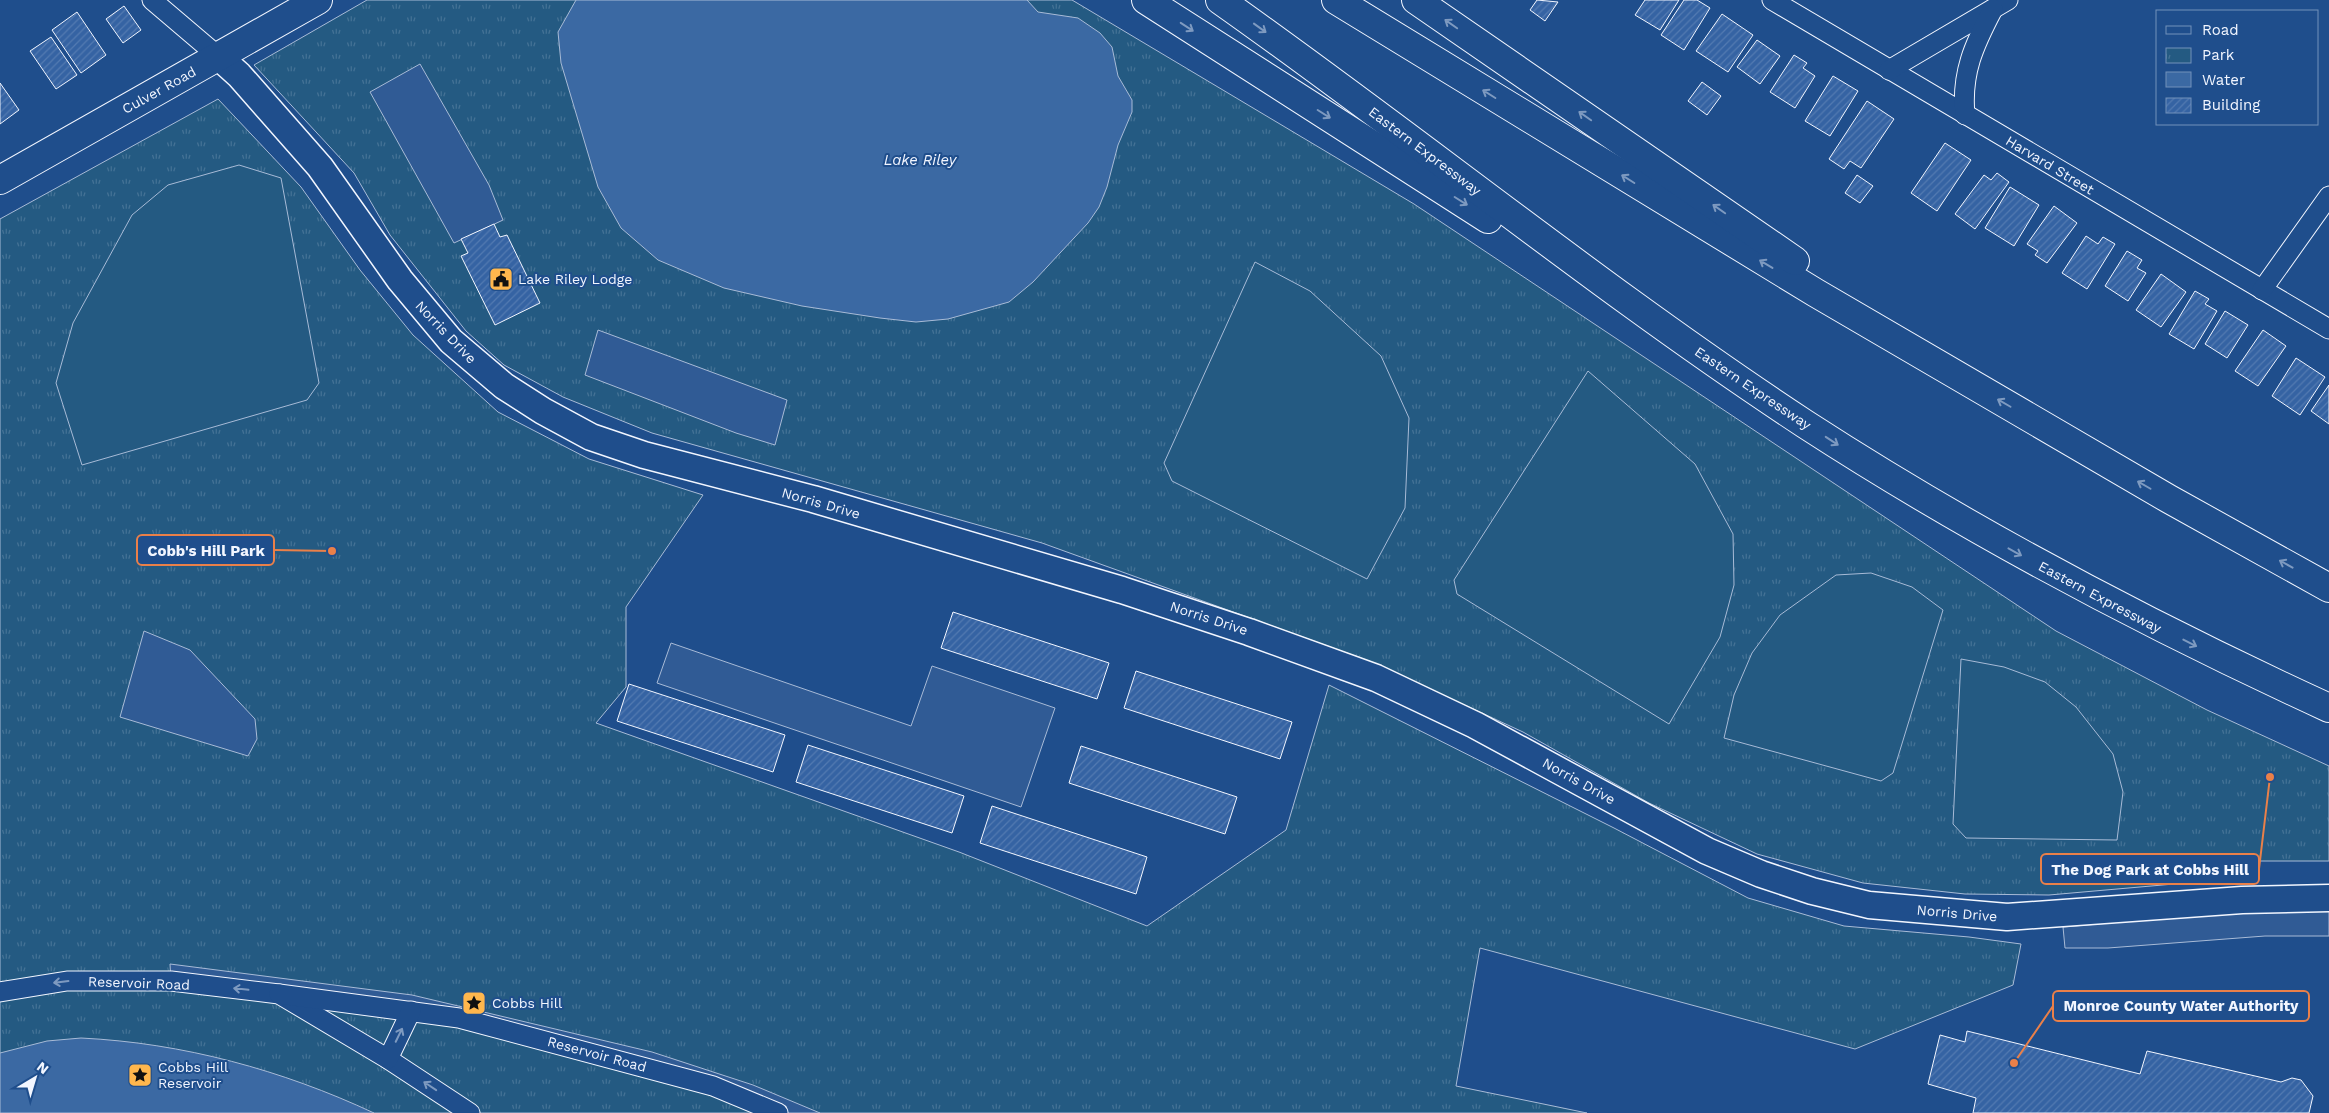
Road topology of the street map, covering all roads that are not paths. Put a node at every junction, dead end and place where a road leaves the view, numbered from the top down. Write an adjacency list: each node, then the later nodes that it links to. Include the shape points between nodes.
1 (152, 0): 9 (street)
2 (318, 0): 9 (main road, Culver Road)
3 (1146, 0): 16 (main road, one-way to 16)
4 (1220, 0): 16 (main road, Eastern Expressway, one-way to 16, via 1620,296)
5 (1336, 0): 17 (main road, one-way to 5, via 1697,222)
6 (1416, 0): 17 (main road, one-way to 6)
7 (1772, 0): 10 (street, Harvard Street)
8 (2000, 4): 10 (street); 11 (street, via 1979,36 1967,71)
9 (219, 57): 12 (main road, Culver Road); 20 (street, Norris Drive, via 309,154 400,280 451,341 504,386 592,437 644,456 813,500 1122,590 1376,678 1475,725 1707,851 1761,874 1822,893 1869,905 2007,917 2242,900)
10 (1889, 70): 11 (street, Harvard Street)
11 (1965, 115): 14 (street, Harvard Street)
12 (0, 180)
13 (2329, 196): 14 (street)
14 (2262, 290): 15 (street, Harvard Street)
15 (2329, 329)
16 (1712, 360): 19 (main road, Eastern Expressway, one-way to 19, via 1867,464 1995,540 2193,644)
17 (1975, 386): 18 (main road, one-way to 17)
18 (2329, 588)
19 (2329, 708)
20 (2329, 898)
21 (0, 992): 22 (street, Reservoir Road, one-way to 21, via 171,981 77,981)
22 (279, 994): 23 (street, Reservoir Road); 24 (street, Reservoir Road)
23 (411, 1012): 24 (street, one-way to 23); 26 (street, Reservoir Road, via 459,1018 635,1064 712,1086)
24 (388, 1059): 25 (street, Reservoir Road, one-way to 24)
25 (470, 1113)
26 (778, 1113)

